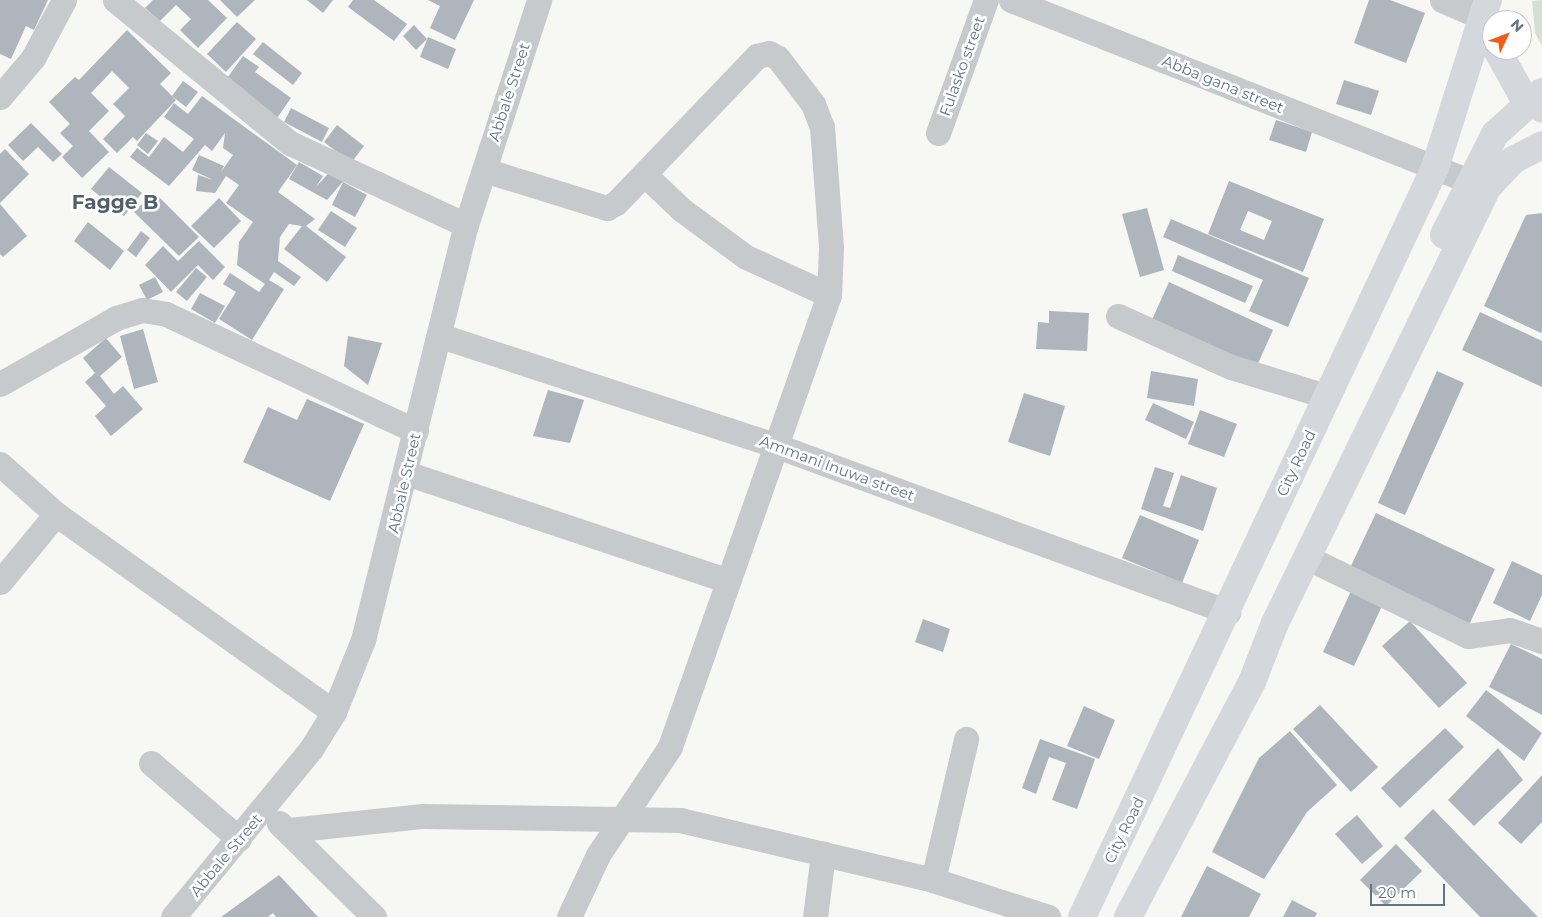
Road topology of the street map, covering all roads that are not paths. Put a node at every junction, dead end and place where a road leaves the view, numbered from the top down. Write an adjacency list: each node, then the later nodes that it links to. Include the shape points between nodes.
1 (64, 0): 10 (street, via 33,58)
2 (115, 0): 19 (street, via 290,143)
3 (539, 0): 16 (street, Abbale Street)
4 (986, 0): 13 (street, Fulasko street)
5 (1011, 0): 15 (street, Abba gana street)
6 (1442, 0): 7 (street)
7 (1482, 10)
8 (1482, 32): 15 (highway, City Road)
9 (1503, 60): 12 (highway, via 1521,93)
10 (5, 84)
11 (1542, 92): 30 (highway, via 1495,134 1475,167)
12 (1542, 109)
13 (938, 132)
14 (1542, 145): 18 (highway, via 1513,160)
15 (1435, 168): 18 (street, Abba gana street); 24 (highway, City Road)
16 (484, 170): 17 (street, via 598,208 616,203); 19 (street, Abbale Street)
17 (644, 174): 20 (street, via 682,210 746,256); 20 (street, via 757,56 769,53 778,58 813,104 822,127 831,248)
18 (1487, 188): 30 (highway)
19 (466, 225): 22 (street, Abbale Street)
20 (829, 295): 26 (street)
21 (1118, 316): 24 (street, via 1231,367)
22 (441, 336): 25 (street, Abbale Street); 26 (street, Ammani Inuwa street)
23 (0, 384): 25 (street, via 116,318 142,310 166,314)
24 (1326, 396): 33 (highway, City Road)
25 (416, 430): 28 (street, Abbale Street)
26 (777, 446): 31 (street); 33 (street, Ammani Inuwa street)
27 (0, 464): 29 (street)
28 (406, 473): 31 (street); 35 (street, Abbale Street, via 363,640)
29 (56, 514): 32 (street); 35 (street)
30 (1297, 563): 34 (street, via 1468,636 1510,630); 50 (highway, via 1252,682)
31 (728, 581): 39 (street, via 670,747)
32 (0, 582)
33 (1228, 612): 49 (highway, City Road)
34 (1542, 642)
35 (334, 712): 38 (street, Abbale Street)
36 (966, 739): 43 (street)
37 (151, 763): 41 (street)
38 (262, 812): 40 (street); 41 (street, Abbale Street)
39 (624, 821): 40 (street, via 423,816); 42 (street, via 680,820); 46 (street, via 598,855)
40 (289, 830): 45 (street)
41 (239, 839): 44 (street, Abbale Street)
42 (823, 854): 43 (street); 47 (street)
43 (933, 880): 48 (street)
44 (173, 917)
45 (374, 917)
46 (569, 917)
47 (815, 917)
48 (1048, 917)
49 (1082, 917)
50 (1128, 917)

